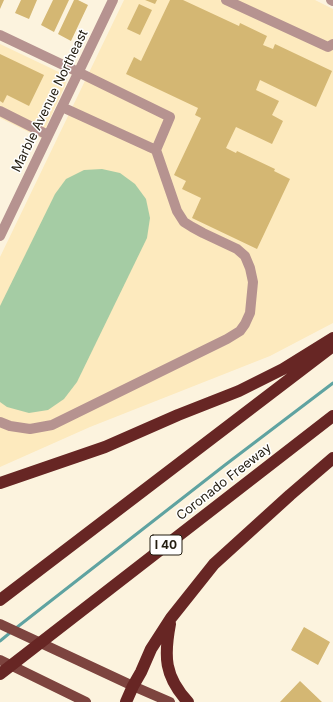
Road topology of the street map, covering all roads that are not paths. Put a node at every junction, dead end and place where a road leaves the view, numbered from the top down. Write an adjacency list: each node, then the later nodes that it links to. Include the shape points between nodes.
1 (113, 0): 5 (street, Marble Avenue Northeast)
2 (226, 0): 4 (street, via 328,47)
3 (0, 35): 5 (street)
4 (333, 44)
5 (78, 72): 6 (street, Marble Avenue Northeast); 9 (street, via 170,117)
6 (62, 107): 8 (street, Marble Avenue Northeast); 9 (street)
7 (0, 111): 8 (street)
8 (48, 135): 10 (street, Marble Avenue Northeast)
9 (156, 150): 14 (street, via 177,211 184,222 237,249 245,256 253,282 250,313 245,324 227,339 52,425 30,429)
10 (1, 230)
11 (333, 338): 16 (highway, via 283,369 239,390 105,447)
12 (333, 346): 17 (highway)
13 (333, 416): 21 (highway, Coronado Freeway / I 40)
14 (0, 422)
15 (333, 458): 18 (highway, via 214,564)
16 (0, 483)
17 (0, 600)
18 (171, 618): 22 (highway, via 151,649); 26 (highway, via 167,665 173,683)
19 (0, 624): 22 (main road)
20 (0, 660): 23 (main road)
21 (0, 674)
22 (133, 686): 24 (highway); 25 (main road)
23 (86, 702)
24 (126, 702)
25 (170, 702)
26 (188, 702)

